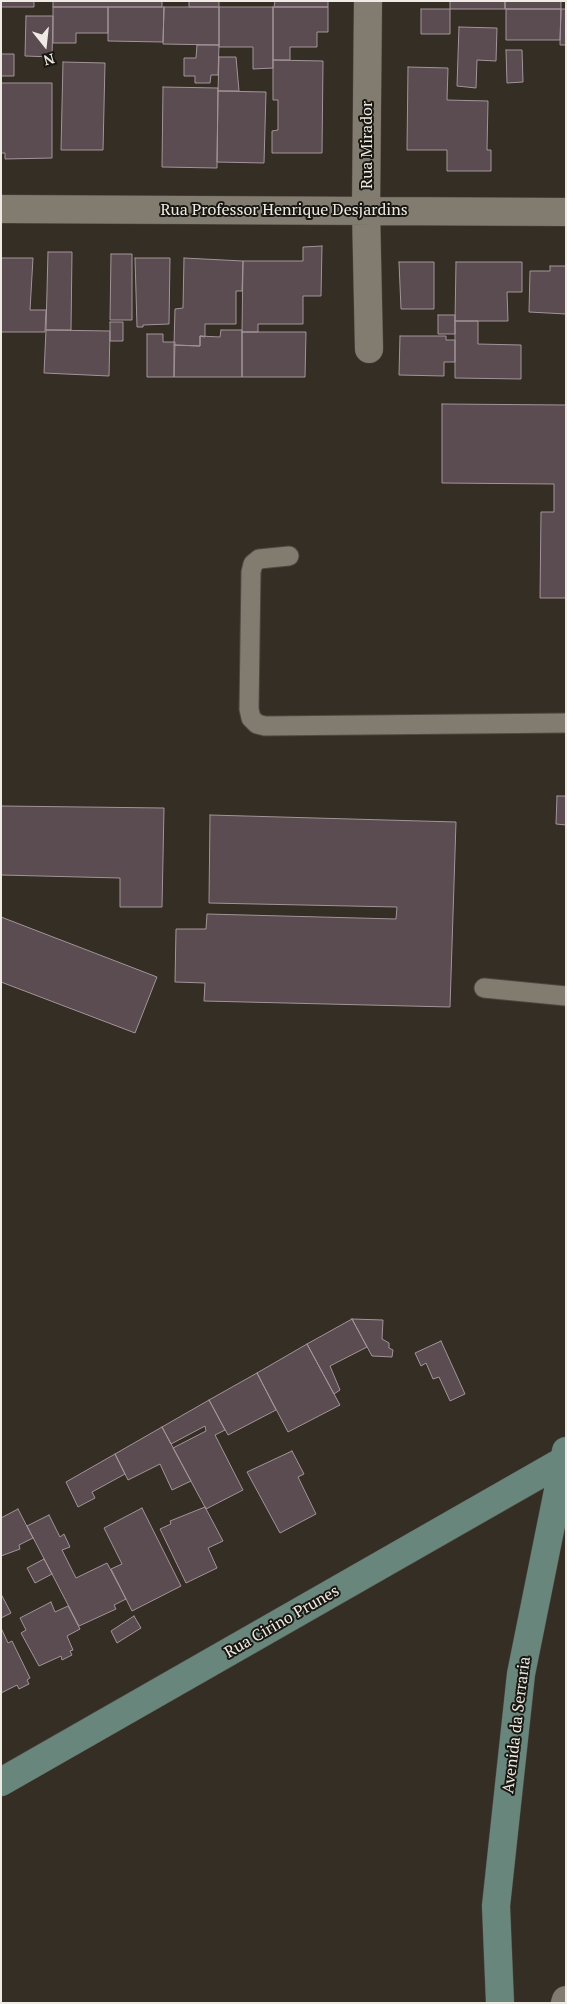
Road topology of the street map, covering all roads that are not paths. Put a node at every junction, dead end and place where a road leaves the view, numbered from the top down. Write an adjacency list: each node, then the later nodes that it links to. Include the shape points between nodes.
1 (368, 1): 3 (street, Rua Mirador)
2 (1, 209): 3 (street, Rua Professor Henrique Desjardins)
3 (366, 210): 4 (street, Rua Professor Henrique Desjardins); 5 (street, Rua Mirador)
4 (566, 212)
5 (369, 349)
6 (289, 556): 7 (lane, via 259,559 251,572 249,709 257,724)
7 (566, 723)
8 (484, 988): 9 (lane)
9 (566, 996)
10 (564, 1456): 11 (street, Rua Cirino Prunes); 12 (street, Avenida da Serraria, via 522,1674 496,1906)
11 (1, 1782)
12 (500, 2003)

